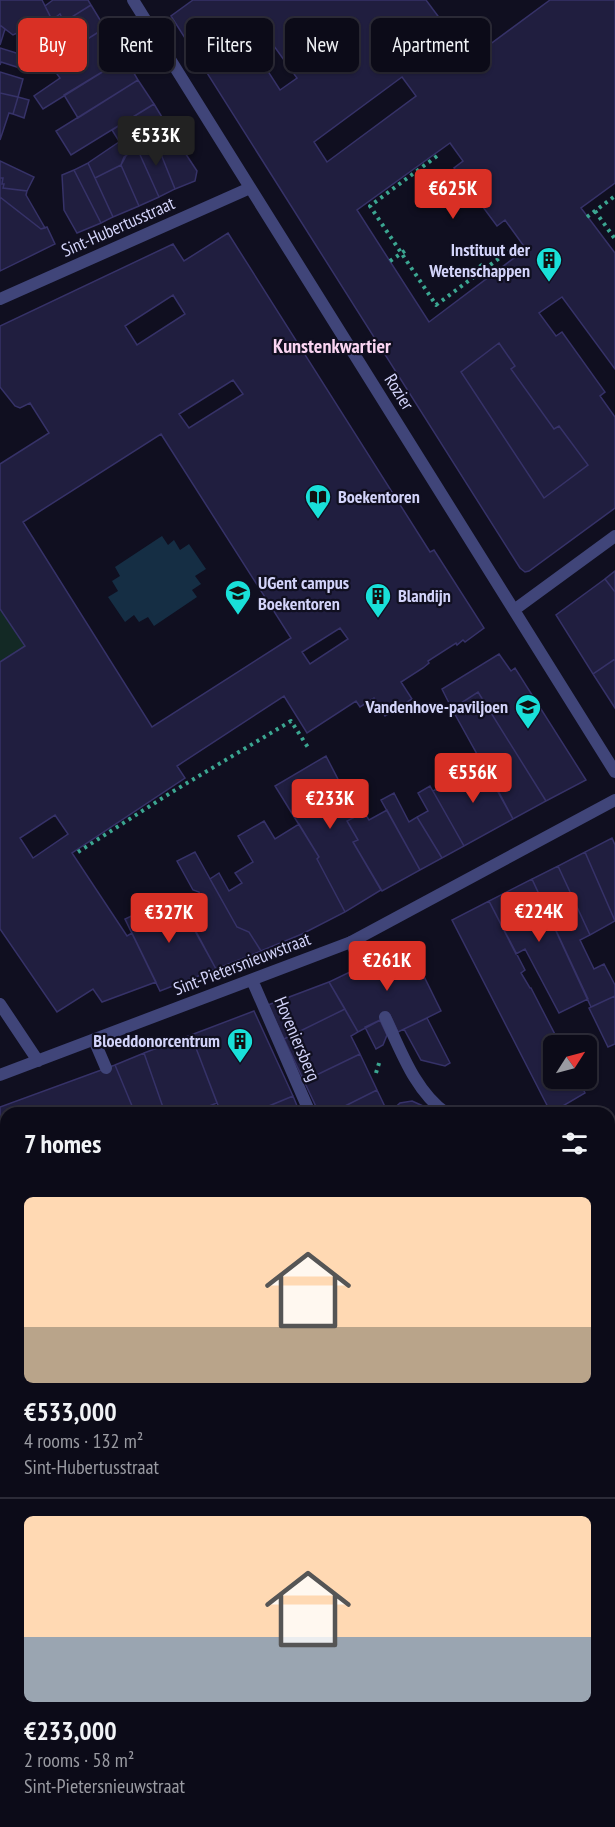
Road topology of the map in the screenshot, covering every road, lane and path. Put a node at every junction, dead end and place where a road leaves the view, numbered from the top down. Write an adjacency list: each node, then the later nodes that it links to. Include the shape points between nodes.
1 (133, 0): 3 (street, Rozier)
2 (437, 156): 14 (path, via 370,206 436,305)
3 (250, 188): 15 (street, Sint-Hubertusstraat); 17 (street, Rozier)
4 (615, 196): 5 (path)
5 (595, 211): 6 (path); 7 (path)
6 (587, 217)
7 (615, 239)
8 (406, 250): 10 (path, bridge)
9 (509, 251): 14 (path)
10 (390, 261)
11 (480, 264): 12 (path, bridge)
12 (490, 277)
13 (455, 282): 14 (path)
14 (459, 288)
15 (0, 299)
16 (615, 536): 17 (street)
17 (514, 610): 19 (street, Rozier)
18 (309, 749): 21 (path, via 291,721)
19 (615, 772)
20 (615, 800): 22 (street, Sint-Pietersnieuwstraat)
21 (78, 852)
22 (351, 942): 23 (street); 24 (street, Sint-Pietersnieuwstraat)
23 (362, 966)
24 (252, 980): 27 (street, Sint-Pietersnieuwstraat); 33 (street, Hoveniersberg)
25 (0, 1004): 29 (street)
26 (385, 1017): 34 (street, via 423,1091)
27 (94, 1040): 29 (street, Sint-Pietersnieuwstraat); 30 (street)
28 (382, 1056): 31 (path)
29 (38, 1061): 32 (street, Sint-Pietersnieuwstraat)
30 (106, 1068)
31 (376, 1073)
32 (0, 1075)
33 (307, 1107)
34 (437, 1107)

